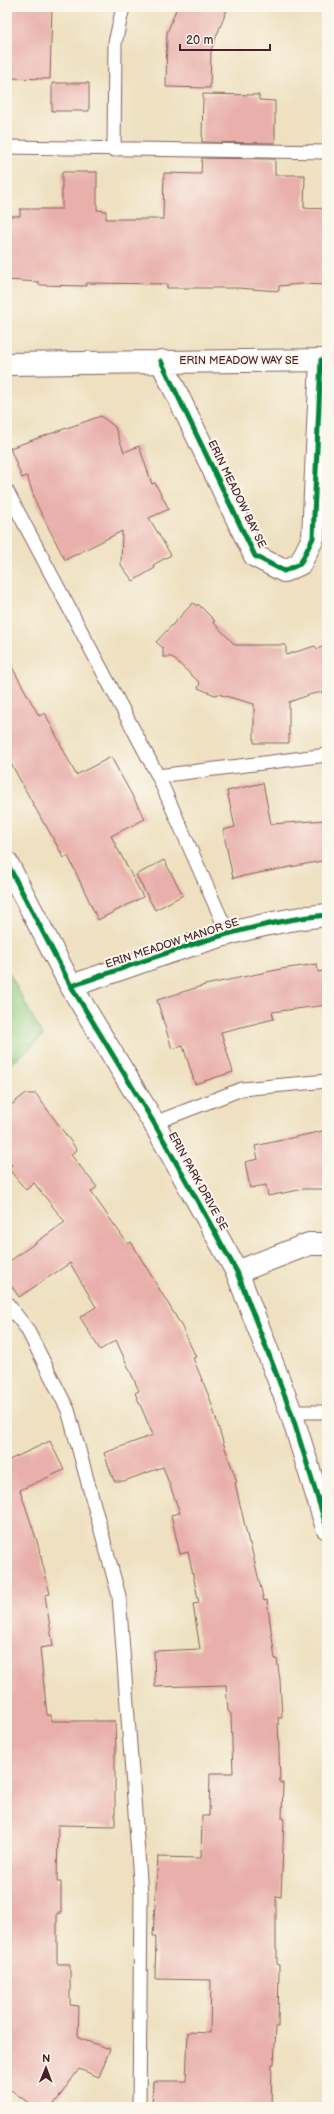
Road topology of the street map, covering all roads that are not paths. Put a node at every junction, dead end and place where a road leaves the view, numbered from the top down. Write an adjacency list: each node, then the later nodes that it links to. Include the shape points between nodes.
1 (123, 7): 3 (lane, via 115,43)
2 (7, 147): 3 (lane)
3 (114, 150): 4 (lane)
4 (327, 152)
5 (324, 360): 6 (street, ERIN MEADOW WAY SE); 6 (street, ERIN MEADOW BAY SE, via 313,538 300,564 284,571 255,556)
6 (161, 361): 7 (street, ERIN MEADOW WAY SE)
7 (7, 364)
8 (7, 491): 10 (lane)
9 (327, 755): 10 (lane)
10 (158, 776): 13 (lane)
11 (7, 863): 14 (street, ERIN PARK DRIVE SE)
12 (327, 915): 13 (street, ERIN MEADOW MANOR SE, via 298,917)
13 (228, 934): 14 (street, ERIN MEADOW MANOR SE)
14 (71, 986): 16 (street, ERIN PARK DRIVE SE)
15 (327, 1080): 16 (lane, via 242,1089)
16 (154, 1123): 18 (street, ERIN PARK DRIVE SE)
17 (327, 1244): 18 (street, via 309,1244)
18 (237, 1272): 20 (street, ERIN PARK DRIVE SE)
19 (7, 1303): 23 (lane, via 28,1329 68,1410 119,1596 141,1894)
20 (291, 1412): 21 (lane); 22 (street, ERIN PARK DRIVE SE)
21 (327, 1412)
22 (327, 1528)
23 (139, 2107)

